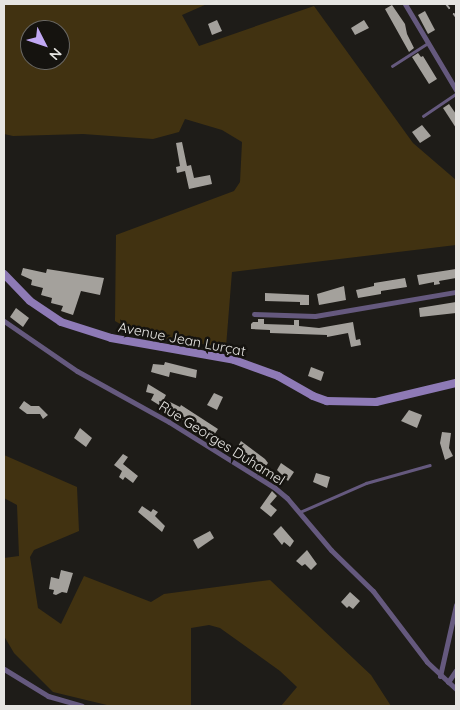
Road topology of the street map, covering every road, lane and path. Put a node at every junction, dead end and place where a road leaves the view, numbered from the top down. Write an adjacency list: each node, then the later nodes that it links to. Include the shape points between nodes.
1 (405, 4): 2 (street)
2 (428, 43): 3 (lane); 4 (street)
3 (392, 66)
4 (456, 90)
5 (456, 94): 6 (lane)
6 (423, 116)
7 (4, 274): 11 (main road, Avenue Jean Lurçat, via 30,301 61,322 111,338 234,360 278,376 327,401 376,402)
8 (456, 292): 9 (street, via 315,316)
9 (254, 314)
10 (4, 321): 13 (street, Rue Georges Duhamel, via 77,371 169,422 275,488)
11 (456, 383)
12 (430, 464): 13 (lane, via 366,482)
13 (300, 512): 17 (street, Rue Georges Duhamel, via 331,550 373,591)
14 (456, 605): 17 (street)
15 (4, 669): 20 (street, via 48,696)
16 (456, 670): 18 (street)
17 (440, 676): 18 (street, Rue Georges Duhamel)
18 (448, 682): 19 (street, Rue Georges Duhamel)
19 (456, 689)
20 (82, 706)

